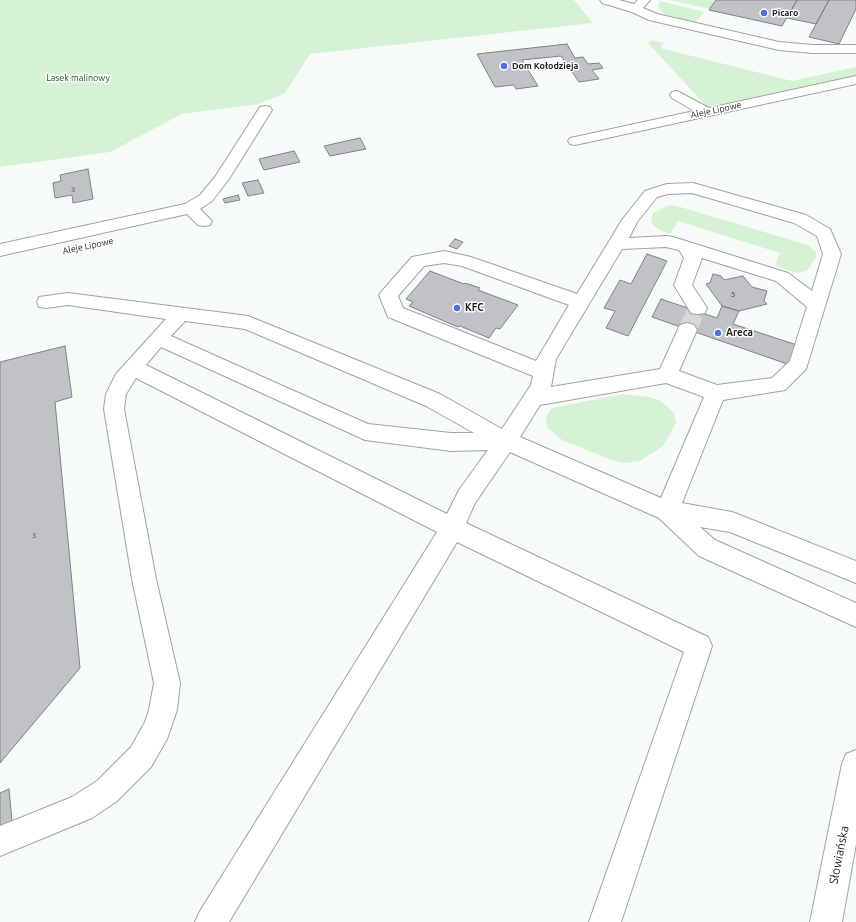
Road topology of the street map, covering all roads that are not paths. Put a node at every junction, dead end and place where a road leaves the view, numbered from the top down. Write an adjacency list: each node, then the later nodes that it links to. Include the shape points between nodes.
1 (606, 0): 2 (street)
2 (640, 5): 3 (street, via 653,17 779,46 812,49)
3 (856, 48)
4 (856, 80): 6 (street, Aleje Lipowe)
5 (265, 110): 9 (street, via 213,189 206,198)
6 (707, 112): 7 (street, Aleje Lipowe); 7 (street, via 677,95)
7 (683, 117): 8 (street, Aleje Lipowe)
8 (575, 141)
9 (190, 208): 10 (street); 14 (street)
10 (204, 221)
11 (176, 227): 15 (street, Aleje Lipowe)
12 (617, 244): 13 (street, via 667,241); 17 (street); 18 (street, via 630,220 651,194 667,189 694,188 800,219 824,233 832,254)
13 (685, 247): 18 (street, via 782,277); 19 (street, via 693,258 683,285)
14 (0, 250)
15 (0, 265)
16 (46, 302): 20 (street, via 68,298)
17 (580, 302): 24 (street, via 546,358); 24 (street, via 465,261 444,257 418,261 388,296 395,312)
18 (817, 305): 26 (street, via 799,364 778,385)
19 (698, 308)
20 (182, 313): 22 (street); 28 (street, via 248,323 433,400)
21 (687, 330): 25 (street)
22 (158, 338): 23 (street); 28 (street, via 365,432 451,442)
23 (132, 367): 30 (street); 34 (street, via 116,394 114,409 144,579 167,683 158,729 141,757 107,791 82,808)
24 (544, 372): 27 (street, via 541,386)
25 (667, 375): 26 (street); 27 (street)
26 (716, 393): 29 (street)
27 (533, 398): 28 (street)
28 (506, 441): 29 (street); 30 (street, via 467,497)
29 (667, 511): 31 (street, via 732,522); 32 (street, via 707,548)
30 (452, 528): 35 (street); 36 (street, via 699,646)
31 (856, 572)
32 (856, 615)
33 (856, 764): 37 (street, Słowiańska)
34 (0, 841)
35 (211, 922)
36 (605, 922)
37 (826, 922)

